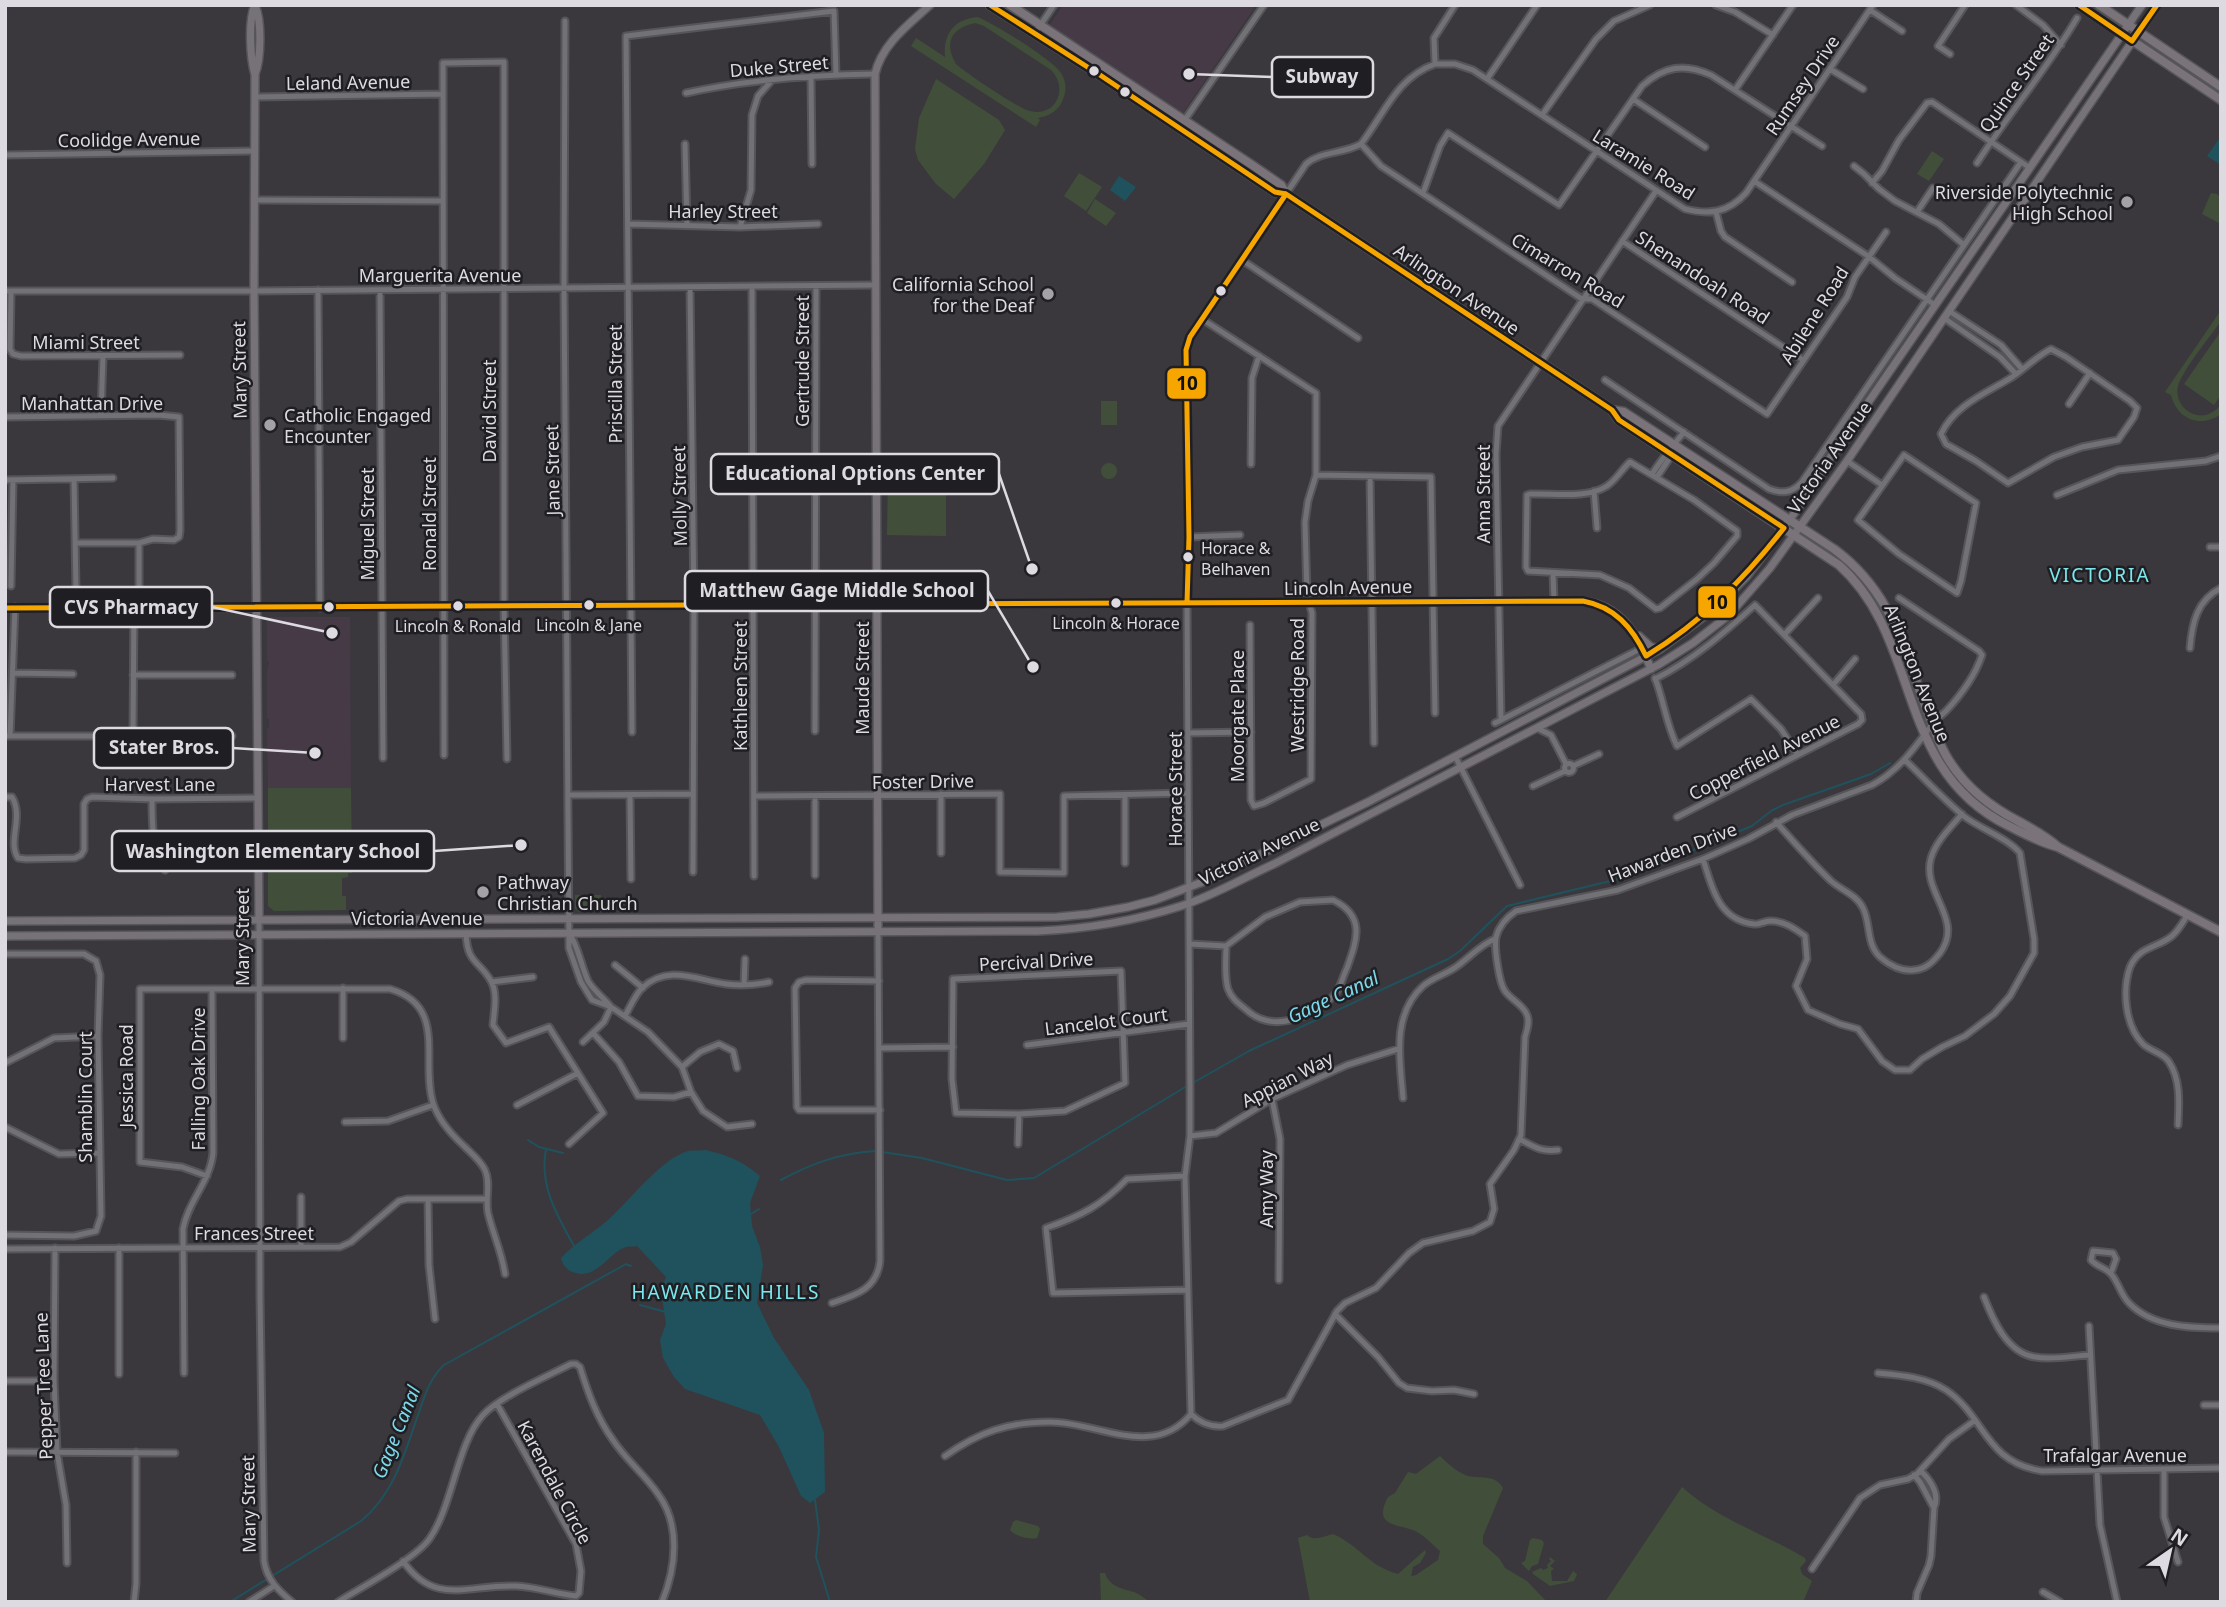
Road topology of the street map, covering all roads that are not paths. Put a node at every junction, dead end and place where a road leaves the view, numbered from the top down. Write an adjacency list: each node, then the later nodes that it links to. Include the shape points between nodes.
1 (930, 5): 34 (main road, Maude Street, via 899,33 882,55)
2 (990, 5): 23 (main road, Arlington Avenue)
3 (1010, 5): 23 (main road, Arlington Avenue)
4 (1054, 5): 23 (street)
5 (1264, 5): 48 (street)
6 (1455, 5): 32 (street, via 1434,38)
7 (1537, 5): 38 (street)
8 (1650, 5): 18 (street)
9 (1716, 5): 27 (street)
10 (1793, 5): 27 (street)
11 (1965, 5): 30 (street, via 1938,46)
12 (2016, 5): 29 (street)
13 (2079, 5): 26 (main road)
14 (2099, 5): 22 (main road)
15 (2142, 5): 22 (main road, Victoria Avenue)
16 (2157, 5): 25 (main road, Victoria Avenue)
17 (255, 6): 44 (main road, Mary Street, via 251,14)
18 (1637, 7): 47 (street, via 1596,39)
19 (1872, 8): 24 (street); 33 (street, Rumsey Drive)
20 (2077, 18): 29 (street, Quince Street)
21 (565, 21): 87 (street, Jane Street)
22 (2129, 25): 25 (main road); 26 (main road, Victoria Avenue)
23 (1037, 29): 48 (main road, Arlington Avenue)
24 (1902, 31)
25 (2139, 32): 28 (main road, Victoria Avenue); 39 (main road)
26 (2122, 34): 28 (main road); 62 (main road, Victoria Avenue)
27 (1773, 35): 41 (street)
28 (2132, 41): 46 (main road); 98 (main road, Victoria Avenue)
29 (2061, 45): 50 (street, Quince Street)
30 (1950, 54)
31 (443, 63): 43 (street, Ronald Street); 90 (street, David Street, via 504,62)
32 (1435, 64): 38 (street, Laramie Road, via 1464,66); 52 (street, via 1404,82)
33 (1830, 69): 40 (street); 49 (street, Rumsey Drive)
34 (875, 74): 35 (street, Duke Street); 83 (main road, Maude Street)
35 (836, 75): 36 (street, Duke Street); 73 (street, Priscilla Street, via 834,11 626,36)
36 (811, 76): 37 (street, Duke Street); 60 (street)
37 (773, 79): 42 (street, Duke Street); 76 (street, via 758,96 752,114 751,190)
38 (1487, 79): 47 (street, Laramie Road)
39 (2221, 87)
40 (1863, 89)
41 (1735, 90): 45 (street, via 1711,75 1683,66 1652,77); 49 (street)
42 (686, 93)
43 (443, 94): 44 (street, Leland Avenue); 70 (street, Ronald Street)
44 (255, 97): 55 (main road, Mary Street)
45 (1633, 99): 54 (street); 56 (street)
46 (2221, 100)
47 (1542, 115): 56 (street, Laramie Road)
48 (1182, 124): 67 (main road, Arlington Avenue, via 1281,185)
49 (1791, 126): 53 (street); 63 (street, Rumsey Drive)
50 (1991, 142): 58 (street); 59 (street, Quince Street); 64 (street, via 1936,103 1927,103)
51 (685, 144): 75 (street)
52 (1360, 144): 67 (street, Horace Street, via 1314,157); 68 (street, Cimarron Road, via 1381,166)
53 (1822, 145)
54 (1705, 147)
55 (254, 151): 57 (street, Coolidge Avenue); 69 (main road, Mary Street)
56 (1597, 152): 66 (street, Laramie Road); 68 (street, via 1561,204 1556,204 1448,133)
57 (5, 155)
58 (2021, 162): 62 (street); 79 (street)
59 (1977, 163)
60 (812, 164)
61 (1854, 166): 64 (street)
62 (2029, 168): 97 (main road, Victoria Avenue)
63 (1754, 181): 71 (street, via 1738,201); 80 (street)
64 (1872, 183): 72 (street)
65 (1933, 188): 72 (street)
66 (1656, 191): 71 (street, Laramie Road, via 1685,209); 78 (street, Anna Street)
67 (1286, 194): 81 (street, Horace Street); 106 (main road, Arlington Avenue)
68 (1423, 194): 95 (street, Cimarron Road)
69 (254, 200): 70 (street); 94 (main road, Mary Street)
70 (442, 201): 89 (street, Ronald Street)
71 (1716, 212): 82 (street, via 1725,237)
72 (1917, 212): 79 (street)
73 (628, 224): 75 (street, Harley Street); 88 (street, Priscilla Street)
74 (818, 224): 76 (street, Harley Street)
75 (687, 225): 76 (street, Harley Street)
76 (740, 226)
77 (1886, 232): 80 (street, Abilene Road)
78 (1622, 241): 95 (street, Anna Street); 105 (street, Shenandoah Road)
79 (1964, 245): 96 (street)
80 (1868, 256): 96 (street); 105 (street, Abilene Road, via 1847,297)
81 (1242, 260): 100 (street, Horace Street); 101 (street)
82 (1792, 282)
83 (876, 285): 85 (street, Marguerita Avenue); 152 (main road, Maude Street)
84 (752, 286): 85 (street, Marguerita Avenue); 86 (street, Marguerita Avenue); 153 (street, Kathleen Street)
85 (816, 286): 154 (street, Gertrude Street)
86 (690, 287): 88 (street, Marguerita Avenue); 160 (street, Molly Street)
87 (564, 288): 88 (street, Marguerita Avenue); 90 (street, Marguerita Avenue); 158 (street, Jane Street)
88 (628, 288): 159 (street, Priscilla Street)
89 (442, 289): 90 (street, Marguerita Avenue); 92 (street, Marguerita Avenue); 156 (street, Ronald Street)
90 (503, 289): 157 (street, David Street)
91 (318, 290): 92 (street, Marguerita Avenue); 94 (street, Marguerita Avenue); 165 (street)
92 (380, 290): 163 (street, Miguel Street)
93 (8, 291): 94 (street, Marguerita Avenue); 103 (street, Miami Street, via 13,354)
94 (254, 291): 162 (main road, Mary Street)
95 (1582, 299): 106 (street, Anna Street); 112 (street, Cimarron Road, via 1592,299)
96 (1927, 299): 97 (street); 115 (street, via 1794,489 1778,493 1769,489)
97 (1936, 305): 130 (main road, Victoria Avenue)
98 (1949, 311): 99 (main road, Victoria Avenue); 107 (street, via 2001,345)
99 (1944, 318): 109 (street, via 2000,357); 118 (main road, Victoria Avenue)
100 (1202, 319): 104 (street, Westridge Road); 134 (street, Horace Street, via 1186,350)
101 (1358, 338)
102 (180, 355): 103 (street, Miami Street)
103 (103, 356): 113 (street)
104 (1259, 356): 119 (street, via 1252,378); 120 (street, Westridge Road, via 1316,393)
105 (1803, 360): 112 (street, Abilene Road)
106 (1541, 364): 116 (main road, Arlington Avenue, via 1612,410 1619,420); 147 (street, Anna Street, via 1498,426)
107 (2022, 369): 108 (street, via 2051,349); 109 (street)
108 (2090, 373): 109 (street, via 2137,408 2118,440 2054,457 2008,483 1946,444 1941,434 1945,424 1975,398); 111 (street)
109 (2016, 374)
110 (1605, 380): 115 (street)
111 (2069, 404)
112 (1767, 414)
113 (101, 415): 114 (street, Manhattan Drive); 135 (street, Manhattan Drive, via 179,417 179,537)
114 (5, 417)
115 (1685, 432): 116 (street)
116 (1672, 448): 121 (street); 130 (main road, Arlington Avenue)
117 (2221, 456): 129 (street, via 2118,470)
118 (1847, 461): 127 (street); 132 (main road, Victoria Avenue)
119 (1251, 464)
120 (1316, 475): 122 (street); 151 (street, Westridge Road, via 1305,522)
121 (1655, 475): 128 (street, via 1630,462 1609,484); 139 (street, via 1737,531 1698,579 1656,608 1629,588 1600,575)
122 (1370, 476): 146 (street, via 1430,477); 149 (street)
123 (113, 478): 124 (street)
124 (74, 479): 126 (street); 136 (street)
125 (5, 480): 126 (street)
126 (13, 480): 140 (street)
127 (1882, 485): 127 (street, via 1858,520 1957,593 1976,502 1907,455)
128 (1594, 491): 131 (street); 139 (street, via 1530,494 1526,498 1526,567 1531,572)
129 (2057, 495)
130 (1787, 524): 132 (main road, Arlington Avenue); 171 (main road, Victoria Avenue, via 1730,594)
131 (1597, 528)
132 (1797, 530): 174 (main road, Victoria Avenue, via 1728,615); 183 (main road, Arlington Avenue, via 1846,558 1880,596); 193 (main road, Arlington Avenue, via 1854,578 1877,611)
133 (1240, 535): 134 (street)
134 (1189, 537): 150 (street, Horace Street)
135 (139, 542): 136 (street); 143 (street)
136 (76, 543): 142 (street)
137 (2210, 547): 138 (street)
138 (2221, 547)
139 (1553, 573): 148 (street)
140 (11, 586)
141 (2221, 588): 170 (street, via 2200,605)
142 (76, 590)
143 (139, 591)
144 (1818, 598): 168 (street)
145 (1899, 598): 183 (street, Hawarden Drive, via 1982,653 1964,689)
146 (1433, 601): 147 (main road, Lincoln Avenue); 149 (main road, Lincoln Avenue); 181 (street)
147 (1498, 601): 148 (main road, Lincoln Avenue); 169 (street, Anna Street, via 1498,721)
148 (1554, 601): 167 (main road, Lincoln Avenue, via 1600,605 1621,617)
149 (1372, 602): 151 (main road, Lincoln Avenue); 194 (street)
150 (1187, 603): 151 (main road, Lincoln Avenue); 152 (main road, Lincoln Avenue); 188 (street, Horace Street)
151 (1309, 603): 217 (street, Westridge Road, via 1311,779)
152 (877, 604): 154 (main road, Lincoln Avenue); 210 (main road, Maude Street)
153 (754, 605): 154 (main road, Lincoln Avenue); 160 (main road, Lincoln Avenue); 212 (street, Kathleen Street)
154 (815, 605): 185 (street, Gertrude Street)
155 (134, 606): 161 (main road, Lincoln Avenue); 162 (main road, Lincoln Avenue); 177 (street)
156 (443, 606): 157 (main road, Lincoln Avenue); 163 (main road, Lincoln Avenue); 196 (street, Ronald Street)
157 (504, 606): 158 (main road, Lincoln Avenue); 200 (street, David Street)
158 (567, 606): 159 (main road, Lincoln Avenue); 208 (street, Jane Street)
159 (631, 606): 160 (main road, Lincoln Avenue); 186 (street, Priscilla Street)
160 (694, 606): 206 (street, Molly Street)
161 (15, 607): 164 (main road, Lincoln Avenue); 175 (street)
162 (257, 607): 165 (main road, Lincoln Avenue); 215 (main road, Mary Street)
163 (381, 607): 165 (main road, Lincoln Avenue); 199 (street, Miguel Street)
164 (5, 608)
165 (320, 608)
166 (1250, 625): 187 (street, Moorgate Place)
167 (1635, 634): 169 (main road, Lincoln Avenue); 171 (main road)
168 (1784, 635): 179 (street, via 1755,605 1696,655); 180 (street)
169 (1642, 647): 172 (main road, Lincoln Avenue)
170 (2190, 648)
171 (1660, 649): 172 (main road, Victoria Avenue)
172 (1646, 656): 174 (main road, Lincoln Avenue); 198 (main road, Victoria Avenue)
173 (1855, 659): 180 (street)
174 (1651, 669): 179 (street, Lincoln Avenue); 182 (main road, Victoria Avenue)
175 (13, 673): 176 (street); 191 (street)
176 (73, 674)
177 (133, 675): 178 (street); 189 (street)
178 (232, 675)
179 (1655, 678): 197 (street, Lincoln Avenue, via 1677,746 1751,699)
180 (1833, 685): 197 (street, Copperfield Avenue, via 1862,720)
181 (1435, 713)
182 (1555, 719): 184 (main road, Victoria Avenue); 190 (street)
183 (1932, 725): 193 (street, Hawarden Drive); 221 (main road, Arlington Avenue, via 1949,761 1968,785 1998,810)
184 (1537, 728): 190 (street); 202 (main road, Victoria Avenue)
185 (815, 731)
186 (632, 732)
187 (1251, 732): 188 (street); 217 (street, Moorgate Place)
188 (1188, 733): 205 (street, Horace Street)
189 (133, 735): 191 (street); 192 (street)
190 (1551, 735): 203 (street)
191 (8, 736)
192 (232, 736)
193 (1925, 736): 201 (street, Hawarden Drive); 221 (main road, Arlington Avenue, via 1945,773 1975,805)
194 (1374, 743)
195 (1599, 754): 203 (street)
196 (444, 755)
197 (1797, 755): 219 (street, Copperfield Avenue)
198 (1455, 756): 202 (street); 231 (main road, Victoria Avenue)
199 (383, 758)
200 (507, 759)
201 (1905, 760): 218 (street); 220 (street, Hawarden Drive, via 1872,785)
202 (1461, 766): 230 (street); 232 (main road, Victoria Avenue)
203 (1568, 767): 204 (street)
204 (1533, 786)
205 (1188, 793): 211 (street, Foster Drive); 231 (street, Horace Street)
206 (693, 794): 209 (street); 226 (street, Molly Street)
207 (941, 794): 210 (street, Foster Drive); 211 (street, Foster Drive, via 1000,794 1000,872 1064,873 1064,796); 222 (street)
208 (568, 795): 209 (street); 236 (street, Jane Street)
209 (630, 795): 229 (street)
210 (878, 795): 213 (street, Foster Drive); 234 (main road, Maude Street)
211 (1125, 795): 224 (street)
212 (754, 796): 213 (street, Foster Drive); 228 (street, Kathleen Street)
213 (815, 796): 227 (street)
214 (5, 797): 216 (street, Harvest Lane, via 12,797 18,806 14,852 26,859 81,855 87,799)
215 (258, 798): 216 (street, Harvest Lane); 235 (main road, Mary Street)
216 (152, 799): 225 (street, via 152,832)
217 (1254, 806)
218 (1962, 814): 220 (street, via 1931,858 1930,878 1949,926 1947,944 1931,964 1907,971 1878,956 1863,906 1818,868); 223 (street, via 2020,853 2034,953 2010,996 1994,1014 1910,1070 1895,1070 1882,1061 1858,1029 1808,1010 1796,986 1807,960 1805,936 1790,925 1737,919 1718,903)
219 (1677, 817)
220 (1776, 822): 223 (street, Hawarden Drive)
221 (2058, 847): 233 (main road, Arlington Avenue)
222 (941, 853)
223 (1703, 859): 244 (street, Hawarden Drive, via 1618,890 1516,911)
224 (1125, 863)
225 (165, 870)
226 (693, 872)
227 (816, 875)
228 (754, 876)
229 (631, 878)
230 (1520, 885)
231 (1189, 888): 232 (street, Horace Street); 234 (main road, Victoria Avenue, via 1089,914)
232 (1189, 903): 238 (main road, Victoria Avenue, via 1075,929); 245 (street, Horace Street)
233 (2188, 914): 239 (main road, Arlington Avenue); 284 (street, via 2175,934 2150,946 2131,965 2126,993 2133,1030 2143,1044 2172,1066 2178,1088)
234 (878, 918): 236 (main road, Victoria Avenue); 238 (main road, Maude Street)
235 (259, 920): 236 (main road, Victoria Avenue); 237 (main road, Victoria Avenue); 242 (street, Mary Street)
236 (569, 920): 241 (street, Jane Street)
237 (5, 921)
238 (878, 931): 241 (main road, Victoria Avenue); 251 (street, Maude Street)
239 (2221, 932)
240 (466, 933): 241 (main road, Victoria Avenue); 242 (main road, Victoria Avenue); 252 (street, via 473,961)
241 (569, 933): 259 (street, Jane Street, via 571,958 581,982 592,1000)
242 (259, 935): 243 (main road, Victoria Avenue); 258 (street, Mary Street)
243 (5, 936)
244 (1496, 939): 270 (street, via 1424,985 1402,1021); 287 (street, via 1501,985 1529,1021)
245 (1190, 944): 246 (street); 261 (street, Horace Street)
246 (1226, 946): 246 (street, via 1227,986 1232,998 1255,1017 1290,1021 1310,1013 1338,991 1358,928 1346,906 1333,900 1300,902 1265,918)
247 (5, 954): 264 (street, Shamblin Court, via 84,954 96,961 100,975)
248 (745, 959): 254 (street)
249 (615, 965): 256 (street)
250 (533, 977): 252 (street)
251 (879, 981): 269 (street, Maude Street); 280 (street, via 799,982 795,988 799,1110)
252 (492, 982): 274 (street, via 493,1025 506,1043 550,1027)
253 (769, 982): 254 (street)
254 (744, 985): 256 (street, via 681,974 658,978)
255 (343, 988): 258 (street); 265 (street); 278 (street, via 390,989 419,1006 428,1027)
256 (643, 988): 260 (street)
257 (212, 989): 258 (street); 292 (street, Falling Oak Drive, via 213,1153); 292 (street, Jessica Road, via 141,989 140,1162 182,1167)
258 (258, 989): 298 (street, Mary Street)
259 (611, 1007): 260 (street, Jane Street); 262 (street)
260 (625, 1016): 272 (street, Jane Street, via 648,1032)
261 (1189, 1024): 263 (street, Lancelot Court); 286 (street, Horace Street)
262 (593, 1033): 266 (street); 275 (street, via 620,1062 638,1096 674,1097)
263 (1124, 1034): 267 (street, Lancelot Court); 268 (street, Percival Drive, via 1121,971 953,979); 281 (street, via 1125,1083 1065,1111)
264 (98, 1036): 271 (street, via 54,1038); 291 (street, Shamblin Court)
265 (343, 1038)
266 (583, 1042)
267 (1027, 1045)
268 (953, 1046): 269 (street); 281 (street, via 956,1113)
269 (880, 1048): 280 (street, Maude Street)
270 (1398, 1049): 276 (street); 277 (street, Appian Way, via 1347,1065)
271 (5, 1063)
272 (682, 1068): 273 (street, via 700,1052 719,1044 733,1051); 275 (street)
273 (737, 1068)
274 (578, 1073): 279 (street); 288 (street, via 603,1113)
275 (691, 1092): 283 (street, via 703,1111 727,1128)
276 (1403, 1098)
277 (1272, 1099): 286 (street, Appian Way, via 1216,1133); 306 (street, Amy Way, via 1280,1139)
278 (433, 1105): 282 (street, via 388,1121); 296 (street, via 485,1170)
279 (517, 1105)
280 (880, 1110): 309 (street, Maude Street, via 879,1272 866,1290)
281 (1019, 1114): 289 (street)
282 (345, 1122)
283 (752, 1124)
284 (2178, 1125)
285 (5, 1127): 291 (street, via 59,1154)
286 (1189, 1136): 293 (street, Horace Street)
287 (1519, 1139): 290 (street, via 1545,1152); 310 (street, via 1490,1184 1490,1222 1474,1231 1423,1243 1376,1288 1345,1303)
288 (569, 1144)
289 (1018, 1144)
290 (1558, 1150)
291 (99, 1153): 297 (street, Shamblin Court, via 101,1216 96,1231 74,1236)
292 (207, 1176): 302 (street, Falling Oak Drive, via 188,1210)
293 (1185, 1176): 307 (street, Horace Street); 307 (street, via 1128,1178 1109,1198 1081,1216 1046,1228 1054,1293)
294 (301, 1197): 299 (street)
295 (429, 1199): 296 (street, Frances Street); 299 (street, Frances Street, via 399,1201 340,1247); 311 (street)
296 (486, 1199): 305 (street)
297 (5, 1235)
298 (260, 1247): 299 (street, Frances Street); 302 (street, Frances Street); 343 (street, Mary Street, via 264,1561)
299 (301, 1247)
300 (55, 1248): 301 (street, Frances Street); 303 (street, Frances Street); 319 (street, Pepper Tree Lane)
301 (120, 1248): 302 (street, Frances Street); 317 (street)
302 (183, 1248): 315 (street, Falling Oak Drive)
303 (5, 1249)
304 (2111, 1272): 304 (street, via 2095,1265 2093,1251 2113,1253 2116,1259); 313 (street, via 2123,1296 2149,1317)
305 (505, 1275)
306 (1279, 1280)
307 (1188, 1290): 324 (street, Horace Street)
308 (1984, 1297): 314 (street, via 1999,1329 2020,1352 2045,1358)
309 (832, 1303)
310 (1335, 1314): 320 (street, via 1407,1388); 326 (street, via 1288,1401 1223,1426)
311 (435, 1319)
312 (2089, 1326): 314 (street)
313 (2221, 1328)
314 (2090, 1355): 336 (street)
315 (184, 1373)
316 (1878, 1373): 327 (street, Trafalgar Avenue, via 1934,1383 1960,1402)
317 (119, 1374)
318 (5, 1381): 319 (street)
319 (54, 1381): 329 (street, Pepper Tree Lane)
320 (1474, 1394)
321 (497, 1404): 339 (street, via 484,1413 470,1434 430,1539); 339 (street, Karendale Circle, via 576,1544 579,1593 514,1586 447,1593 421,1583); 350 (street, via 571,1364 580,1367 606,1431 658,1493 670,1517 674,1547)
322 (2204, 1405): 323 (street)
323 (2221, 1405)
324 (1191, 1414): 325 (street); 326 (street)
325 (1186, 1420): 326 (street, via 1189,1424); 332 (street, via 1148,1438 1052,1422 1022,1423 995,1428)
326 (1197, 1420)
327 (1974, 1421): 335 (street, via 1940,1448); 336 (street, Trafalgar Avenue, via 1994,1447 2021,1466 2042,1471)
328 (5, 1452): 329 (street)
329 (57, 1452): 330 (street); 341 (street, Pepper Tree Lane, via 66,1505)
330 (136, 1452): 331 (street); 346 (street)
331 (175, 1453)
332 (945, 1456)
333 (2221, 1468): 334 (street, Trafalgar Avenue)
334 (2164, 1470): 336 (street, Trafalgar Avenue); 340 (street, via 2164,1517)
335 (1921, 1471): 337 (street); 338 (street, via 1935,1491)
336 (2098, 1471): 345 (street, via 2100,1525)
337 (1914, 1475): 338 (street); 342 (street, via 1880,1485 1860,1498)
338 (1934, 1508): 351 (street, via 1931,1556)
339 (403, 1561): 349 (street)
340 (2178, 1562)
341 (67, 1563)
342 (1812, 1569)
343 (273, 1584): 347 (street); 348 (street)
344 (2043, 1592): 352 (street)
345 (2117, 1601): 353 (street)
346 (134, 1602)
347 (249, 1602)
348 (292, 1602)
349 (338, 1602)
350 (662, 1602)
351 (1916, 1602)
352 (2060, 1602)
353 (2109, 1602)

